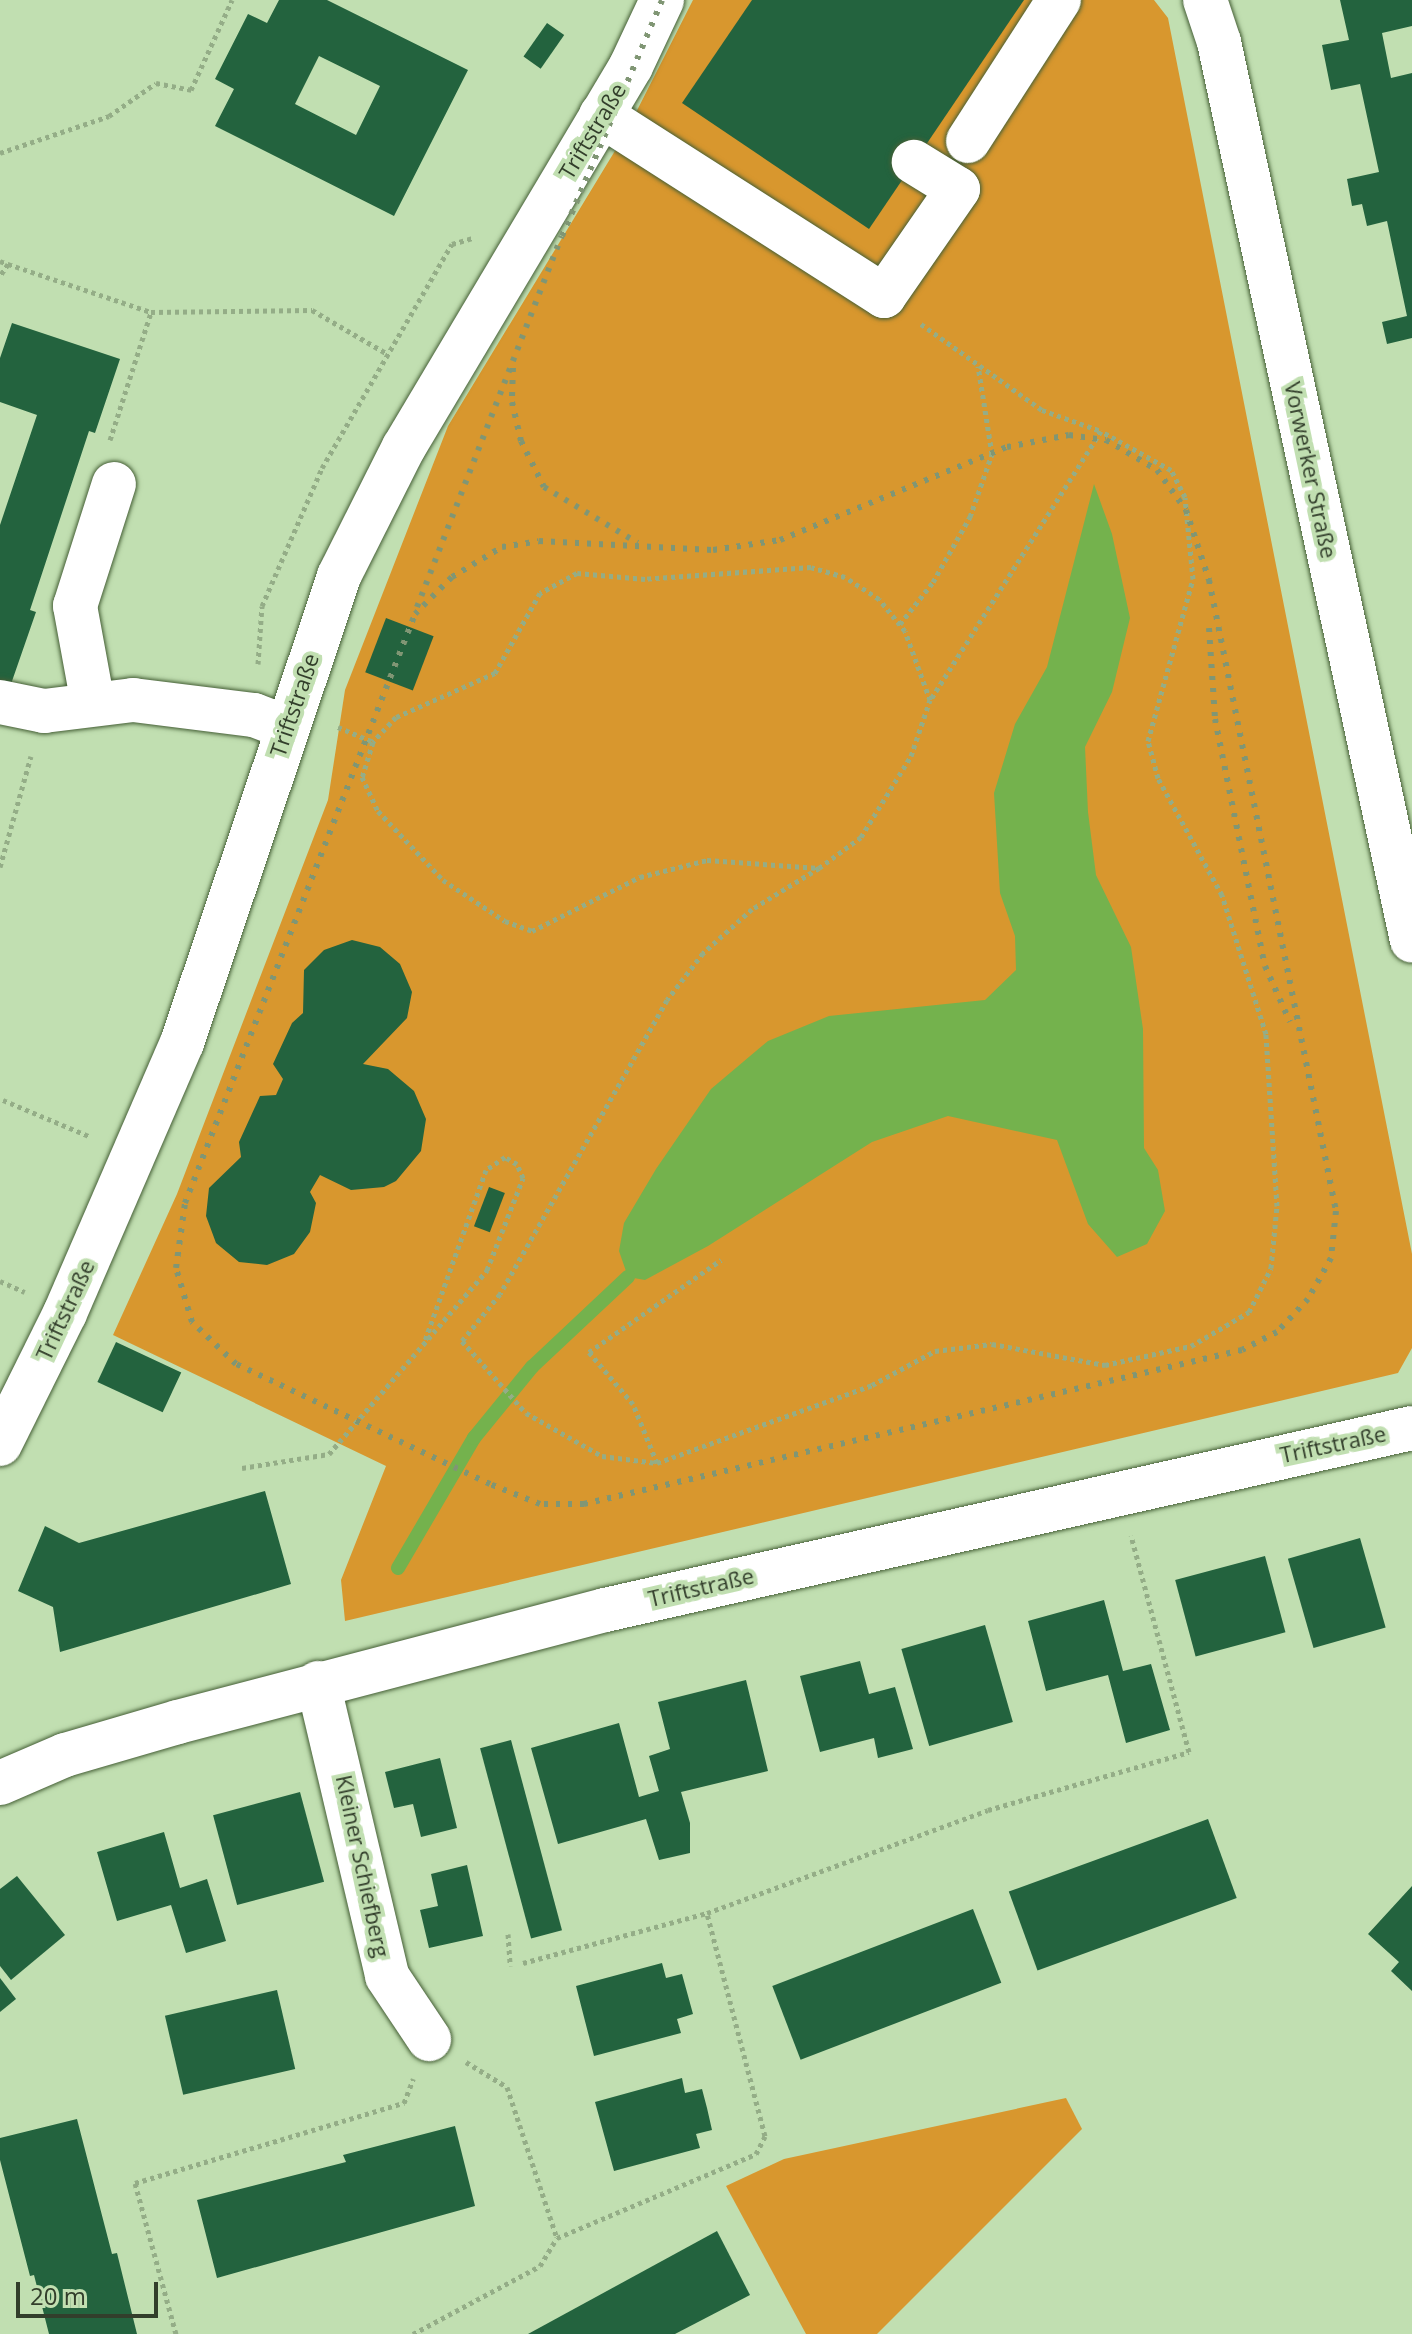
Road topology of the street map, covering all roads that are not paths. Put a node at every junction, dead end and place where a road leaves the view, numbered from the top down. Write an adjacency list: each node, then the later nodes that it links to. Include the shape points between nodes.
1 (662, 0): 4 (street, Triftstraße)
2 (1059, 0): 5 (street)
3 (1205, 0): 11 (street, Vorwerker Straße, via 1219,42)
4 (601, 115): 6 (street, via 884,296 958,189); 10 (street, Triftstraße, via 404,447 339,576)
5 (968, 141)
6 (914, 162)
7 (114, 484): 9 (street, via 75,606)
8 (0, 702): 9 (street, via 44,711)
9 (93, 704): 10 (street, via 133,700)
10 (289, 718): 13 (street, Triftstraße, via 182,1043 65,1313)
11 (1412, 941)
12 (1412, 1428): 14 (street, Triftstraße, via 620,1606)
13 (0, 1444)
14 (318, 1683): 15 (street, Triftstraße, via 65,1755); 16 (street, Kleiner Schiefberg, via 387,1976)
15 (0, 1783)
16 (429, 2039)

